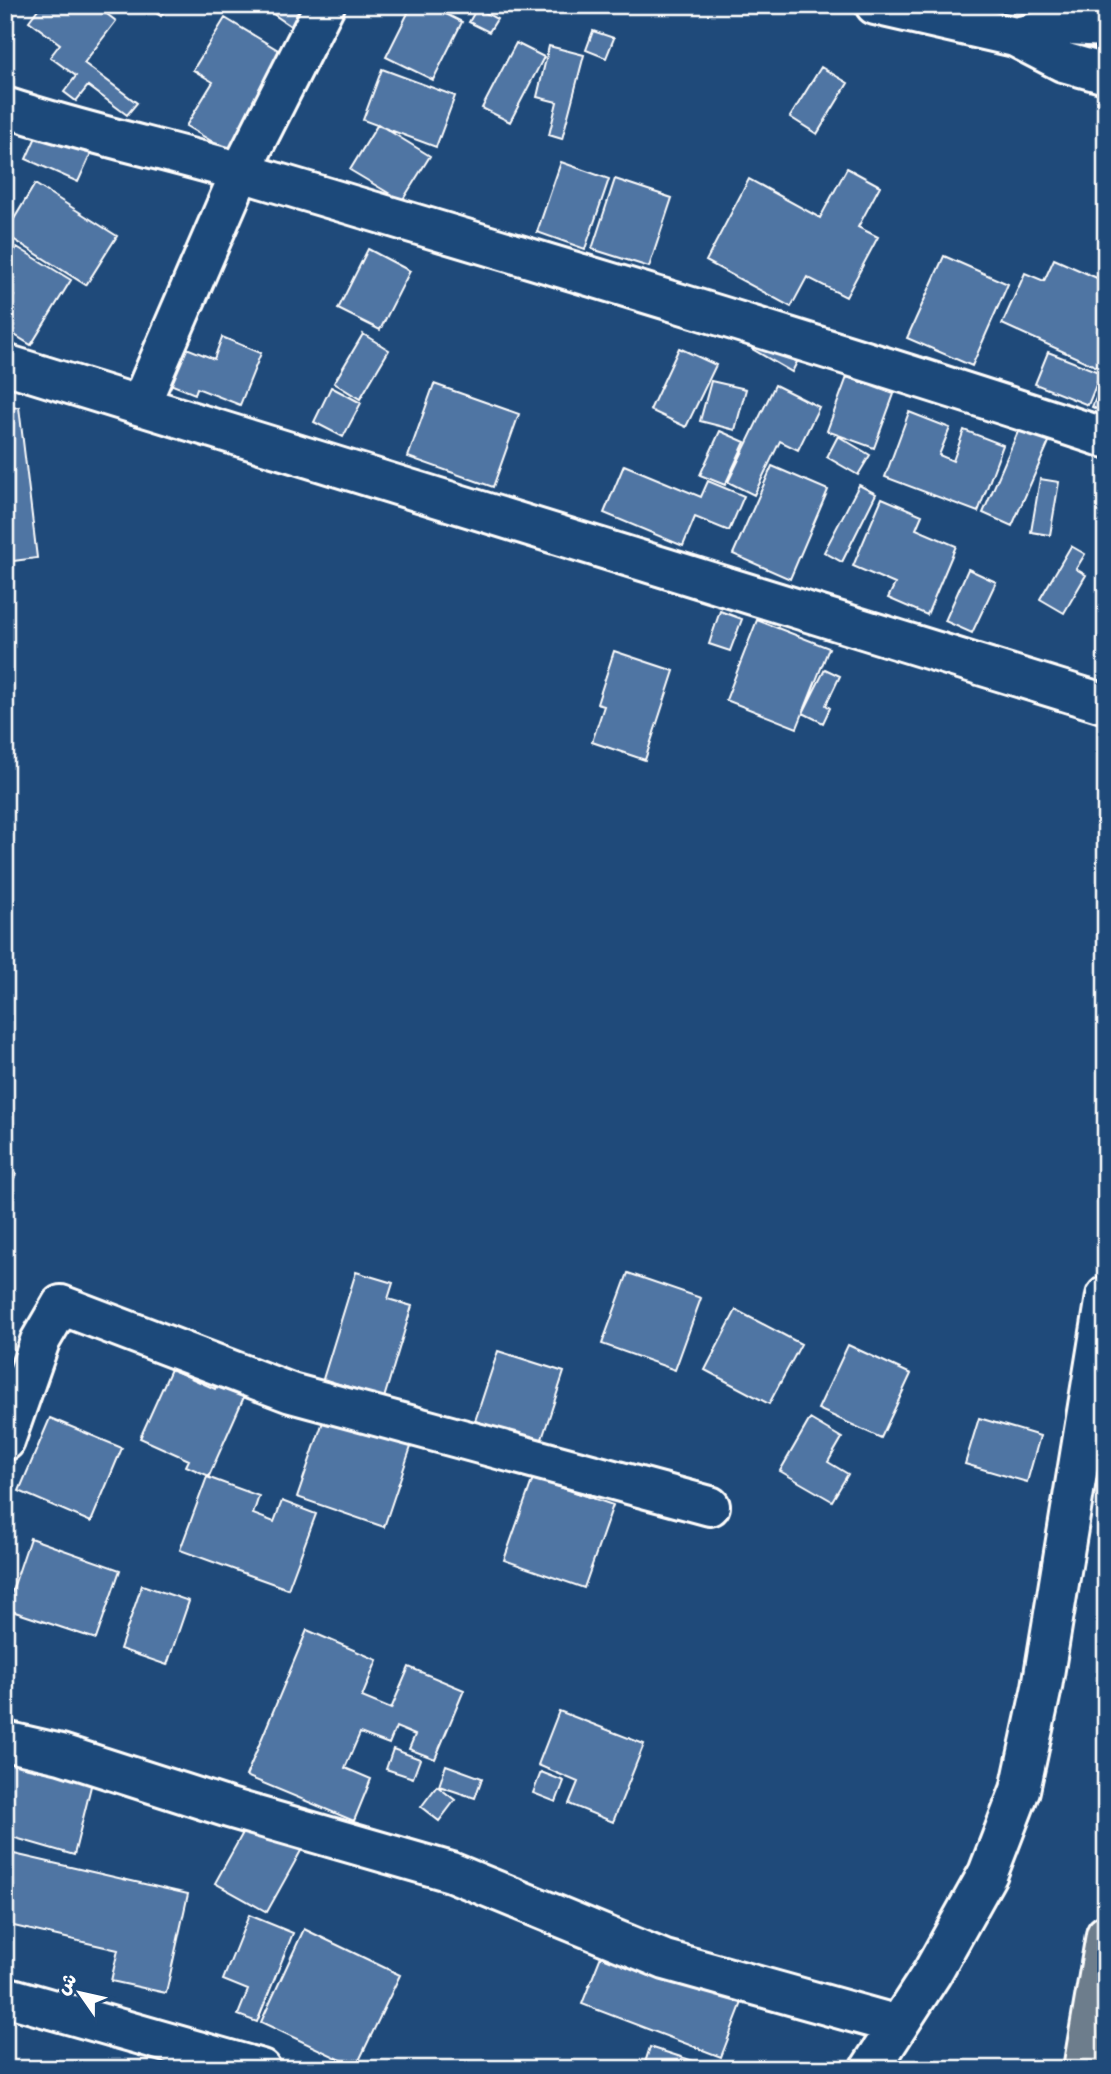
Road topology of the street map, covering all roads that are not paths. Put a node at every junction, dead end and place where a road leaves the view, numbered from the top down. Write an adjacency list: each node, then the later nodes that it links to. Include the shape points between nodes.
1 (325, 5): 7 (street)
2 (875, 5): 4 (street)
3 (1106, 27): 4 (street, via 1070,25)
4 (1015, 37): 5 (street, via 1063,62)
5 (1106, 75)
6 (5, 107): 7 (street, via 78,132)
7 (240, 172): 9 (street); 10 (street, via 853,355)
8 (5, 364): 9 (street)
9 (140, 405): 11 (street)
10 (1106, 438)
11 (1106, 704)
12 (1106, 1296): 18 (street, via 1042,1687 1020,1790 988,1873)
13 (5, 1441): 14 (street, via 40,1341 61,1305 292,1393)
14 (710, 1506)
15 (5, 1741): 18 (street, via 451,1872 665,1960)
16 (1106, 1936): 21 (highway)
17 (5, 1996): 19 (street)
18 (898, 2025): 20 (street)
19 (261, 2069)
20 (870, 2069)
21 (1083, 2069)

